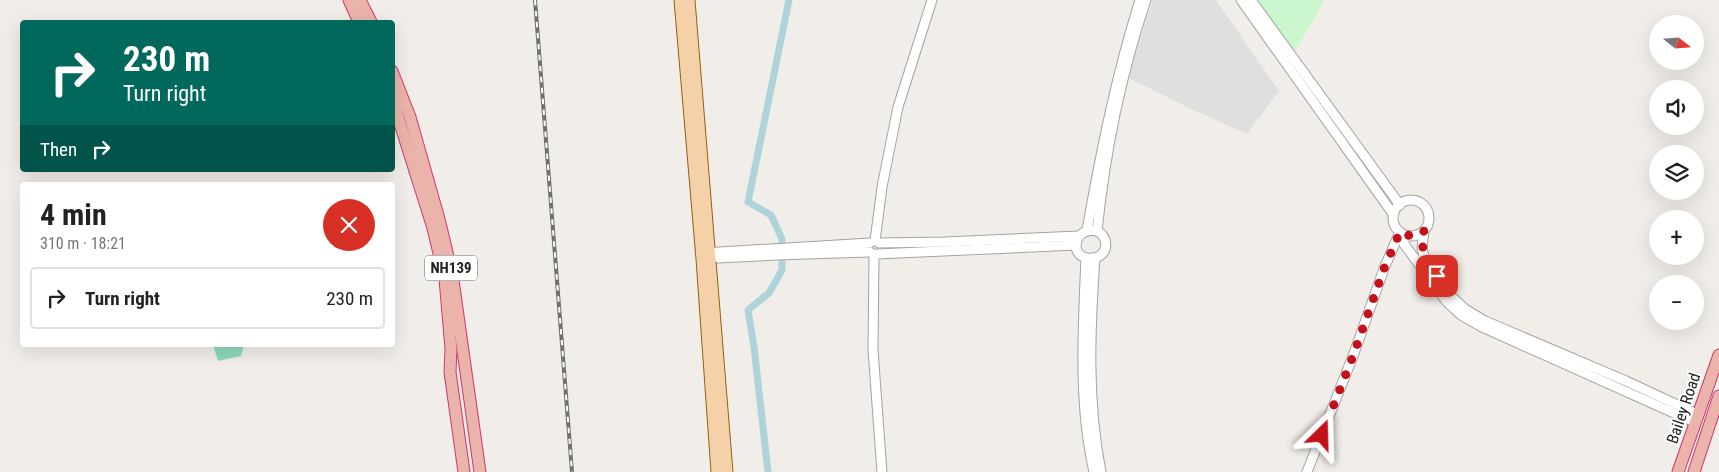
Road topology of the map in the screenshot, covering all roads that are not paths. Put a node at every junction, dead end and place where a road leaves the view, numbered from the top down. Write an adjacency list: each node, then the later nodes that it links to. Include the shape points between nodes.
1 (348, 0): 10 (highway)
2 (360, 0): 11 (highway)
3 (680, 0): 20 (main road)
4 (689, 0): 20 (main road)
5 (932, 0): 19 (street, via 898,107 882,186)
6 (1140, 0): 18 (street, via 1115,85)
7 (1146, 0): 18 (street, via 1125,72 1101,187)
8 (1241, 0): 15 (street)
9 (1250, 0): 14 (street)
10 (358, 20)
11 (370, 20)
12 (395, 79): 22 (highway, NH139, via 410,118 452,273)
13 (395, 108): 22 (highway, NH139, via 433,228)
14 (1400, 205): 15 (street); 16 (street, via 1411,199 1424,204 1430,218)
15 (1393, 214): 17 (street, via 1393,223)
16 (1424, 231): 17 (street, via 1415,236); 25 (street, via 1422,248 1425,260 1452,298 1465,309 1485,321 1626,381)
17 (1402, 234): 25 (street, via 1404,244 1447,302 1461,315 1482,327); 34 (street, via 1385,266)
18 (1085, 235): 19 (street); 21 (street, via 1079,253); 21 (street, via 1103,237 1105,246 1102,254)
19 (874, 248): 20 (street); 31 (street, via 874,350)
20 (706, 256): 29 (main road); 30 (main road)
21 (1091, 258): 32 (street, via 1082,345 1087,430); 33 (street, via 1092,394)
22 (457, 354): 26 (highway, NH139, via 450,372); 27 (highway); 28 (highway, NH139)
23 (1719, 355): 25 (highway, Bailey Road)
24 (1719, 396): 36 (highway, Bailey Road)
25 (1696, 418): 35 (highway, Bailey Road)
26 (464, 472)
27 (472, 472)
28 (480, 472)
29 (717, 472)
30 (727, 472)
31 (882, 472)
32 (1094, 472)
33 (1101, 472)
34 (1306, 472)
35 (1678, 472)
36 (1694, 472)

